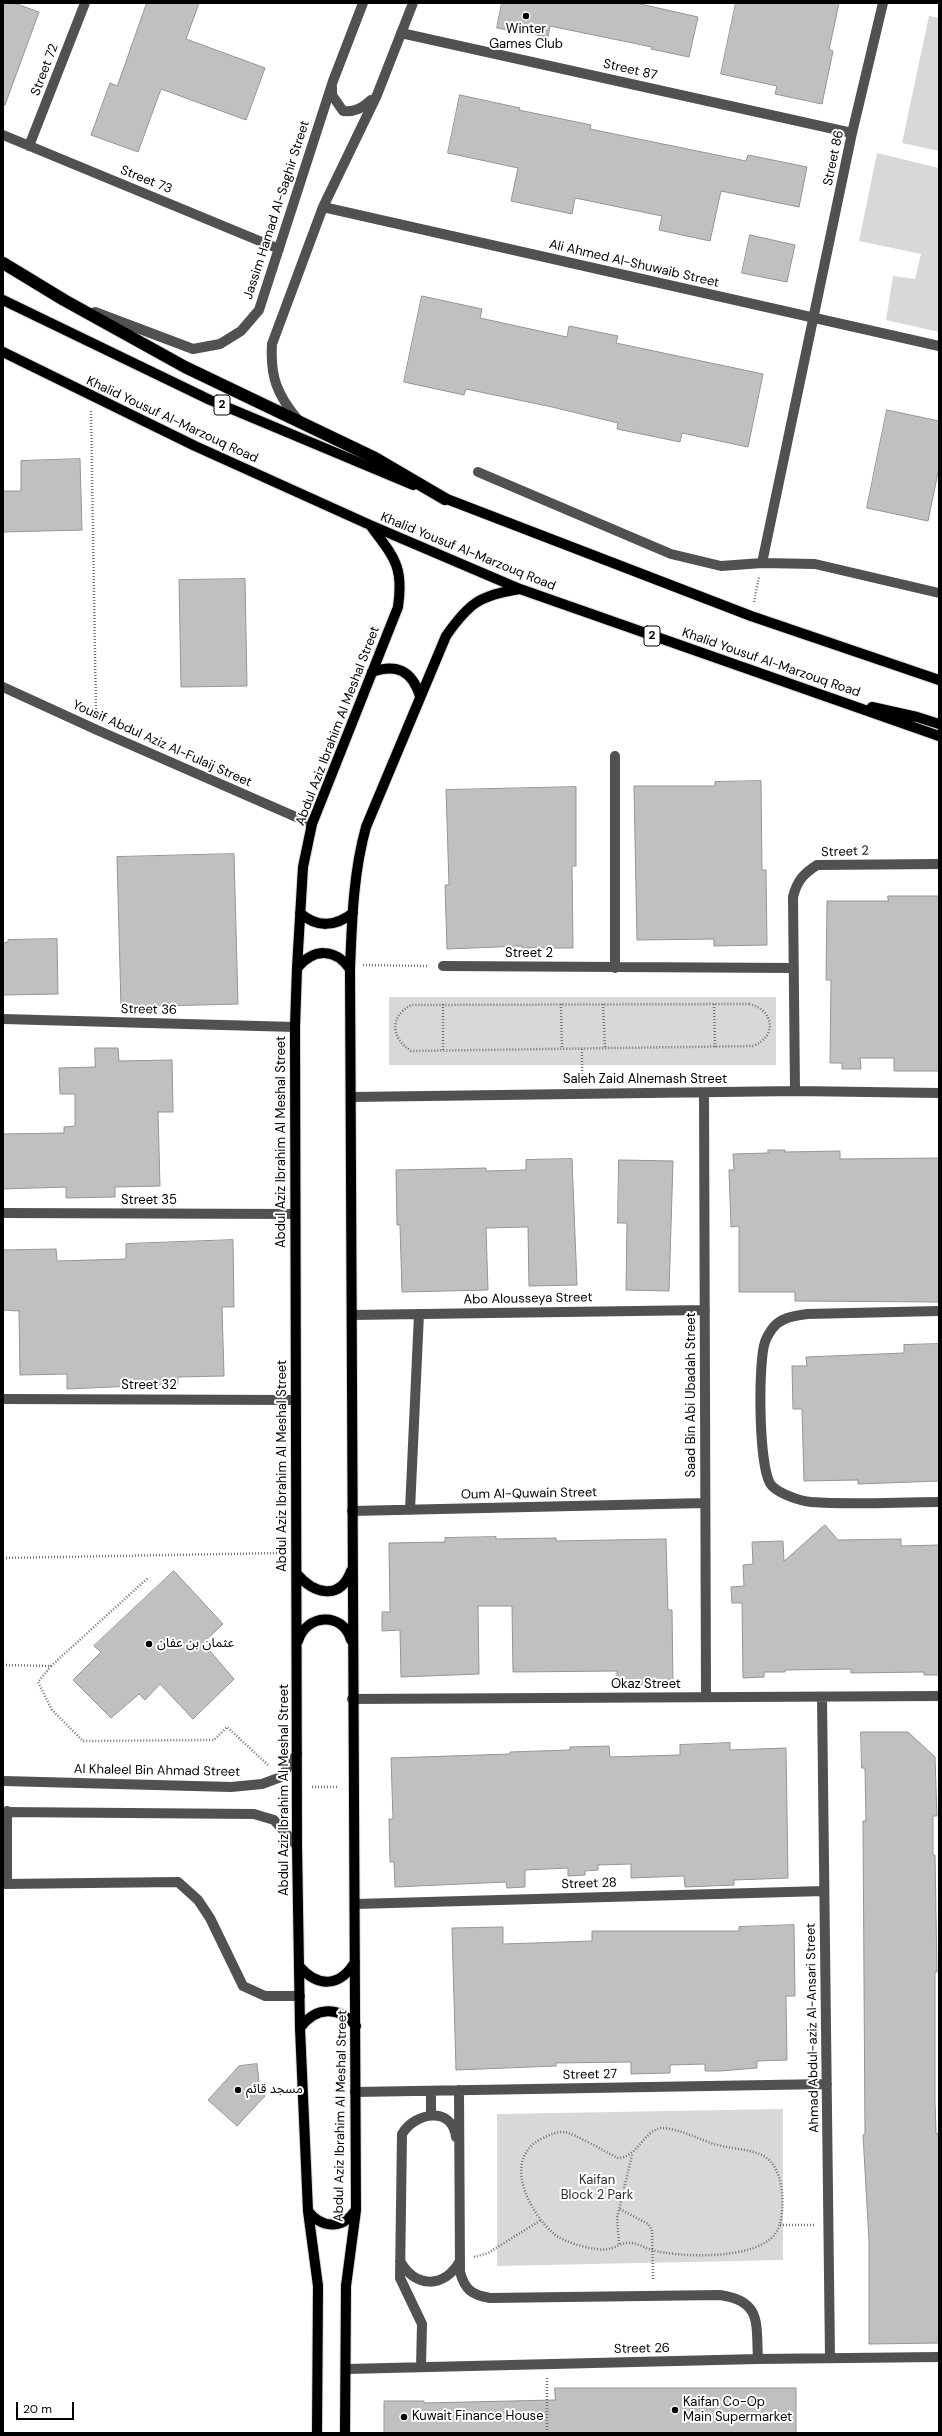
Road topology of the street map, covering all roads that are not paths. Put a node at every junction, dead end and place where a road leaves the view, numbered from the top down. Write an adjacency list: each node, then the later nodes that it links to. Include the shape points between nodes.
1 (85, 3): 10 (street, Street 72)
2 (363, 3): 6 (street, Jassim Hamad Al-Saghir Street)
3 (413, 3): 5 (street)
4 (883, 3): 8 (street, Street 86)
5 (401, 33): 7 (street); 8 (street, Street 87)
6 (333, 81): 7 (street, via 332,96 343,110 353,112 363,108); 12 (street, Jassim Hamad Al-Saghir Street)
7 (377, 95): 11 (street)
8 (852, 133): 16 (street, Street 86)
9 (3, 135): 10 (street, Street 73)
10 (29, 146): 12 (street, Street 73)
11 (323, 207): 16 (street, Ali Ahmed Al-Shuwaib Street); 19 (street, via 272,344 271,368 276,386 286,406)
12 (279, 248): 15 (street, Jassim Hamad Al-Saghir Street, via 259,310 241,331 220,344 193,349)
13 (3, 263): 15 (highway)
14 (3, 300): 21 (main road, 2, via 210,400)
15 (64, 300): 19 (highway, via 185,367)
16 (813, 318): 17 (street, Ali Ahmed Al-Shuwaib Street); 23 (street, Street 86)
17 (939, 346)
18 (3, 352): 22 (main road, Khalid Yousuf Al-Marzouq Road / 2, via 91,397)
19 (302, 424): 21 (highway, via 376,458)
20 (478, 472): 23 (street, via 671,554 721,566)
21 (445, 499): 27 (main road, 2, via 751,616)
22 (370, 525): 24 (main road, Khalid Yousuf Al-Marzouq Road / 2); 26 (main road, Abdul Aziz Ibrahim Al Meshal Street, via 394,557 400,572 401,587 398,607)
23 (762, 563): 25 (street, via 815,564)
24 (520, 589): 29 (main road, Abdul Aziz Ibrahim Al Meshal Street, via 493,593 474,603 459,617 446,636); 30 (main road, Khalid Yousuf Al-Marzouq Road / 2)
25 (939, 593)
26 (372, 672): 29 (main road, via 384,668 396,669 412,679); 34 (main road, Abdul Aziz Ibrahim Al Meshal Street)
27 (939, 680)
28 (3, 687): 34 (street, Yousif Abdul Aziz Al-Fulaij Street)
29 (420, 696): 37 (main road, Abdul Aziz Ibrahim Al Meshal Street, via 366,827 357,858)
30 (827, 697): 31 (main road); 32 (main road, Khalid Yousuf Al-Marzouq Road / 2)
31 (939, 724)
32 (939, 736)
33 (615, 756): 41 (street)
34 (312, 824): 36 (main road, Abdul Aziz Ibrahim Al Meshal Street, via 303,867)
35 (939, 864): 42 (street, Street 2, via 817,865 804,873 792,897)
36 (300, 913): 37 (main road, via 308,919 326,924 336,923); 40 (main road, Abdul Aziz Ibrahim Al Meshal Street)
37 (353, 913): 39 (main road, Abdul Aziz Ibrahim Al Meshal Street)
38 (443, 966): 41 (street, Street 2)
39 (351, 967): 40 (main road, via 335,954 324,952 313,954); 48 (main road, Abdul Aziz Ibrahim Al Meshal Street)
40 (297, 968): 44 (main road, Abdul Aziz Ibrahim Al Meshal Street)
41 (615, 968): 42 (street, Street 2)
42 (794, 968): 45 (street, Street 2)
43 (3, 1019): 44 (street, Street 36)
44 (295, 1027): 50 (main road, Abdul Aziz Ibrahim Al Meshal Street)
45 (795, 1091): 46 (street, Saleh Zaid Alnemash Street); 47 (street, Saleh Zaid Alnemash Street)
46 (939, 1092)
47 (704, 1093): 48 (street, Saleh Zaid Alnemash Street); 51 (street, Saad Bin Abi Ubadah Street)
48 (352, 1097): 53 (main road, Abdul Aziz Ibrahim Al Meshal Street)
49 (3, 1214): 50 (street, Street 35)
50 (295, 1214): 56 (main road, Abdul Aziz Ibrahim Al Meshal Street)
51 (705, 1310): 54 (street, Abo Alousseya Street); 58 (street, Saad Bin Abi Ubadah Street)
52 (939, 1312): 57 (street, via 807,1314 786,1317 773,1328 765,1342 761,1362 762,1452 764,1468 771,1486 810,1502)
53 (352, 1314): 54 (street, Abo Alousseya Street); 60 (main road, Abdul Aziz Ibrahim Al Meshal Street)
54 (419, 1314): 59 (street)
55 (3, 1399): 56 (street, Street 32)
56 (296, 1400): 62 (main road, Abdul Aziz Ibrahim Al Meshal Street)
57 (939, 1502)
58 (705, 1503): 59 (street, Oum Al-Quwain Street); 66 (street, Saad Bin Abi Ubadah Street)
59 (410, 1510): 60 (street, Oum Al-Quwain Street)
60 (352, 1511): 61 (main road, Abdul Aziz Ibrahim Al Meshal Street)
61 (352, 1568): 62 (main road, via 348,1580 340,1588 328,1592 316,1591); 64 (main road, Abdul Aziz Ibrahim Al Meshal Street)
62 (297, 1574): 63 (main road, Abdul Aziz Ibrahim Al Meshal Street)
63 (297, 1646): 64 (main road, via 301,1632 311,1622 325,1618 338,1622 348,1632); 69 (main road, Abdul Aziz Ibrahim Al Meshal Street)
64 (352, 1646): 68 (main road, Abdul Aziz Ibrahim Al Meshal Street)
65 (939, 1696): 67 (street, Okaz Street)
66 (706, 1697): 67 (street, Okaz Street); 68 (street, Okaz Street)
67 (822, 1697): 74 (street, Ahmad Abdul-aziz Al-Ansari Street)
68 (352, 1699): 75 (main road, Abdul Aziz Ibrahim Al Meshal Street)
69 (297, 1754): 70 (street, Al Khaleel Bin Ahmad Street, via 281,1777 262,1784 231,1787); 72 (main road, Abdul Aziz Ibrahim Al Meshal Street)
70 (3, 1781)
71 (5, 1812): 72 (street, via 254,1814 274,1820); 73 (street)
72 (297, 1846): 77 (main road, Abdul Aziz Ibrahim Al Meshal Street)
73 (5, 1884): 78 (street, via 178,1882 198,1900 210,1918 242,1986 265,1996)
74 (824, 1891): 75 (street, Street 28); 81 (street, Ahmad Abdul-aziz Al-Ansari Street)
75 (355, 1904): 76 (main road, Abdul Aziz Ibrahim Al Meshal Street)
76 (355, 1961): 77 (main road, via 345,1975 329,1982 317,1981); 79 (main road, Abdul Aziz Ibrahim Al Meshal Street)
77 (299, 1966): 78 (main road, Abdul Aziz Ibrahim Al Meshal Street)
78 (300, 1996): 80 (main road, Abdul Aziz Ibrahim Al Meshal Street)
79 (356, 2026): 80 (main road, via 339,2012 328,2010 316,2013); 84 (main road, Abdul Aziz Ibrahim Al Meshal Street)
80 (300, 2028): 88 (main road, Abdul Aziz Ibrahim Al Meshal Street)
81 (827, 2084): 82 (street, Street 27); 92 (street, Ahmad Abdul-aziz Al-Ansari Street)
82 (459, 2090): 83 (street, Street 27); 86 (street)
83 (431, 2091): 84 (street, Street 27); 85 (street)
84 (355, 2092): 87 (main road, Abdul Aziz Ibrahim Al Meshal Street)
85 (431, 2115): 86 (street, via 442,2118 451,2125 456,2133); 89 (street, via 420,2116 408,2124 402,2134)
86 (458, 2147): 90 (street)
87 (356, 2210): 88 (main road, via 350,2218 332,2226 314,2219); 95 (main road, Abdul Aziz Ibrahim Al Meshal Street, via 346,2286)
88 (308, 2211): 96 (main road, Abdul Aziz Ibrahim Al Meshal Street, via 318,2286)
89 (400, 2261): 90 (street, via 414,2278 428,2282 443,2279 455,2270); 94 (street, via 403,2288 422,2324)
90 (460, 2261): 93 (street, via 463,2282 470,2292 476,2296 490,2298 720,2295 735,2297 754,2310)
91 (939, 2357): 92 (street, Street 26)
92 (830, 2358): 93 (street, Street 26)
93 (758, 2359): 94 (street, Street 26)
94 (421, 2368): 95 (street, Street 26)
95 (347, 2369): 97 (main road, Abdul Aziz Ibrahim Al Meshal Street)
96 (317, 2433)
97 (346, 2433)

